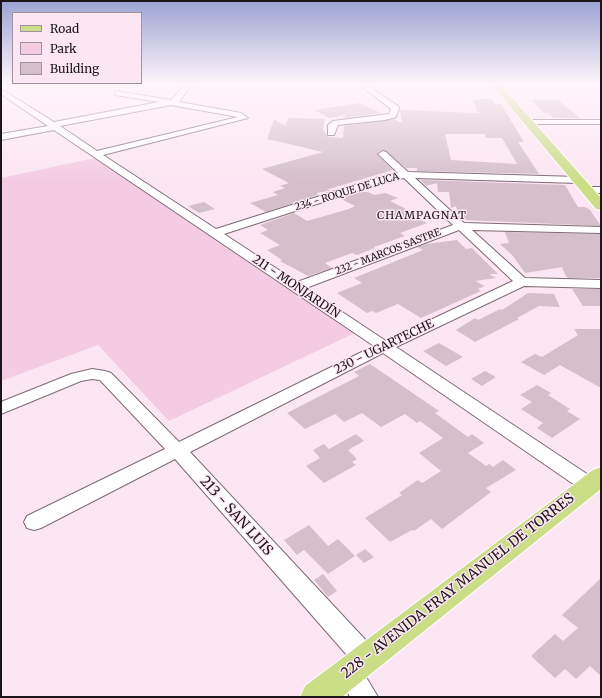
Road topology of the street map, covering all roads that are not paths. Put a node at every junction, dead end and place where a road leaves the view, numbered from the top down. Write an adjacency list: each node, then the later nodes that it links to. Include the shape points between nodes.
1 (40, 117): 8 (street, 211 - MONJARDÍN)
2 (101, 117): 8 (street)
3 (243, 117): 11 (street, via 244,118)
4 (389, 117): 9 (street, via 336,123 332,125)
5 (523, 117): 6 (main road)
6 (528, 122): 7 (street); 14 (main road)
7 (601, 122)
8 (54, 126): 10 (street); 11 (street, 211 - MONJARDÍN)
9 (331, 133)
10 (1, 137)
11 (95, 154): 20 (street, 211 - MONJARDÍN)
12 (383, 154): 13 (street)
13 (406, 175): 14 (street, 234 - ROQUE DE LUCA); 18 (street); 20 (street, 234 - ROQUE DE LUCA, via 386,178)
14 (578, 180): 15 (main road)
15 (587, 190): 16 (street); 17 (main road)
16 (601, 190)
17 (601, 206)
18 (460, 226): 19 (street, 232 - MARCOS SASTRE); 21 (street); 23 (street, 232 - MARCOS SASTRE)
19 (601, 230)
20 (215, 233): 23 (street, 211 - MONJARDÍN)
21 (522, 282): 22 (street, 230 - UGARTECHE); 24 (street, 230 - UGARTECHE)
22 (601, 284)
23 (296, 287): 24 (street, 211 - MONJARDÍN)
24 (384, 347): 26 (street, 230 - UGARTECHE); 27 (street, 211 - MONJARDÍN)
25 (1, 408): 26 (street, 213 - SAN LUIS, via 77,377 92,374 105,376)
26 (177, 450): 28 (street, 230 - UGARTECHE); 29 (street, 213 - SAN LUIS)
27 (595, 481): 29 (main road, 228 - AVENIDA FRAY MANUEL DE TORRES)
28 (34, 522)
29 (357, 665): 30 (main road, 228 - AVENIDA FRAY MANUEL DE TORRES); 31 (street, 213 - SAN LUIS)
30 (316, 697)
31 (365, 697)

